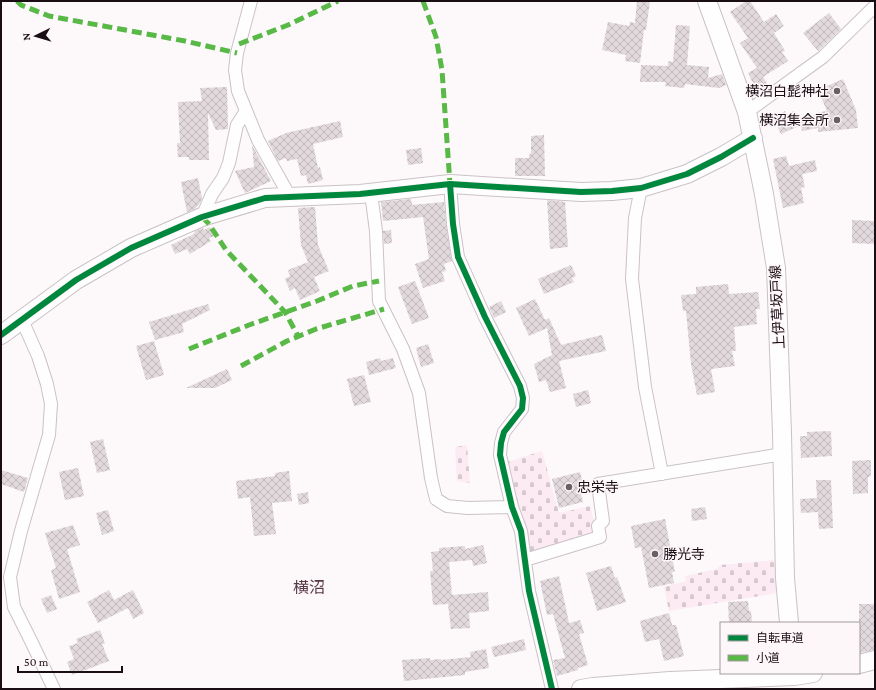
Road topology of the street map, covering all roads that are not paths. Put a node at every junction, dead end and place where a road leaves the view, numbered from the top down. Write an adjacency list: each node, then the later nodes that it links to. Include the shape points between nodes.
1 (251, 1): 4 (street, via 235,70 238,91)
2 (707, 1): 5 (street, 上伊草坂戸線)
3 (875, 6): 5 (street, via 823,57)
4 (246, 111): 10 (street, via 258,140); 11 (street, via 237,125 229,163)
5 (747, 112): 6 (street, 上伊草坂戸線)
6 (753, 138): 8 (street, via 687,174); 14 (street, 上伊草坂戸線, via 776,268)
7 (450, 184): 8 (street, via 581,192); 9 (street); 16 (street, via 458,256 520,386 523,398 522,409 504,432 501,442 500,455)
8 (641, 188): 15 (street, via 635,218 632,279 645,388)
9 (371, 193): 10 (street); 16 (street, via 380,301 403,349 419,393 430,478 436,499 447,506)
10 (290, 197): 11 (street, via 265,198)
11 (202, 217): 12 (street, via 118,255 76,280)
12 (22, 320): 13 (street); 24 (street, via 38,356 51,404 49,435 10,577 14,607)
13 (1, 335)
14 (783, 454): 15 (street); 18 (street, 上伊草坂戸線, via 785,578)
15 (662, 474): 17 (street, via 598,484 603,521 598,526 600,537)
16 (512, 507): 17 (street, via 521,531)
17 (525, 560): 25 (street, via 529,591)
18 (789, 622)
19 (875, 660): 20 (street)
20 (860, 664)
21 (811, 674): 22 (street)
22 (796, 680): 23 (street)
23 (690, 685): 26 (street, via 670,681)
24 (54, 689)
25 (552, 689)
26 (581, 689)

